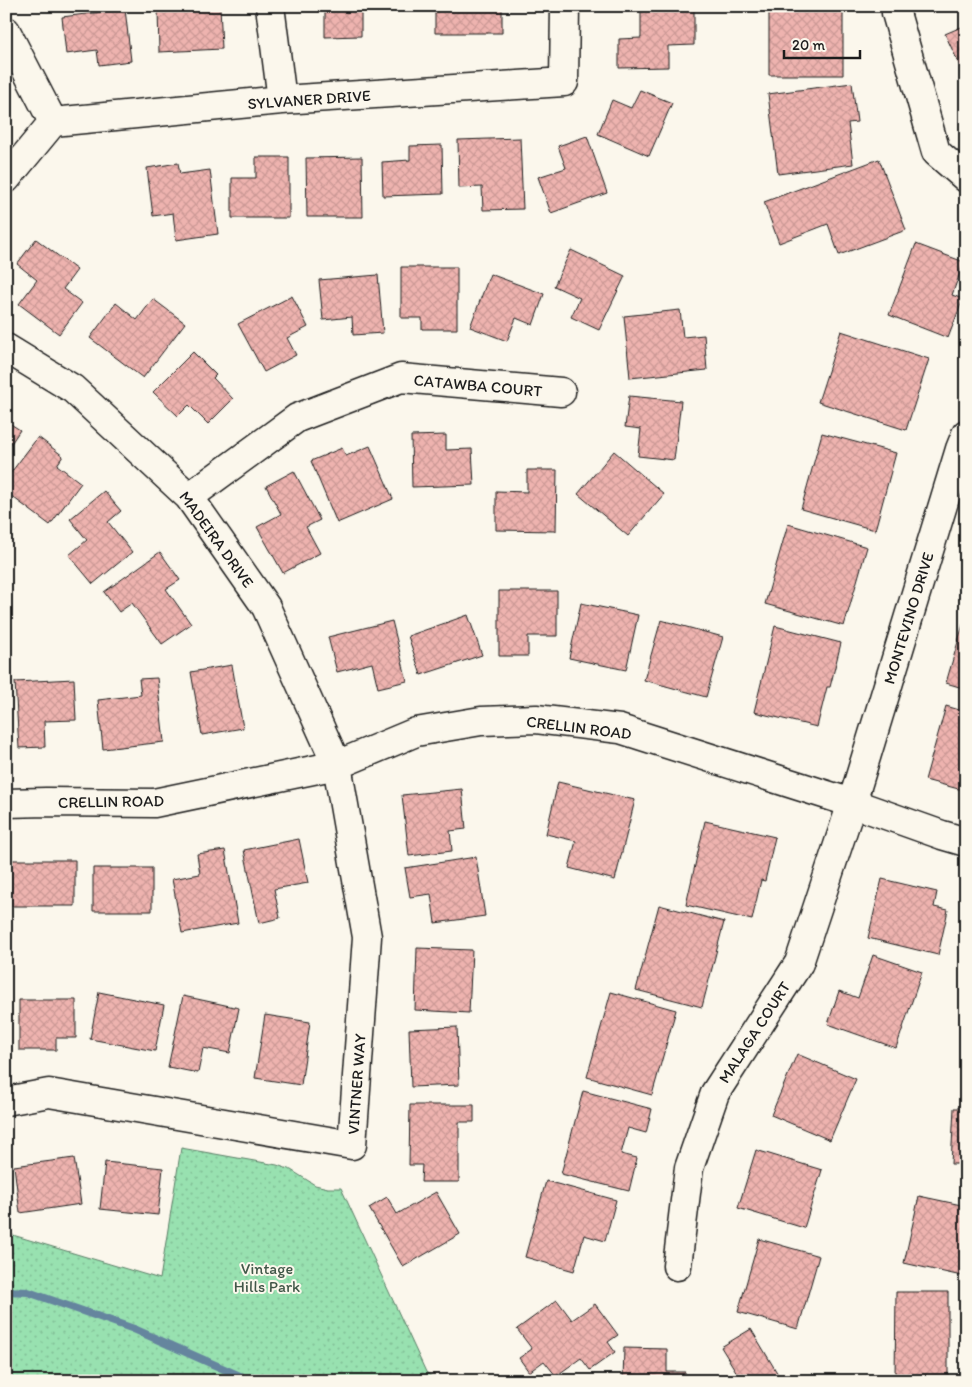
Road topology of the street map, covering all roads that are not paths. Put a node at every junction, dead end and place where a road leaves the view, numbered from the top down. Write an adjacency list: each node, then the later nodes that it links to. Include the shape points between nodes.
1 (270, 6): 5 (street)
2 (565, 6): 5 (street, SYLVANER DRIVE, via 564,82)
3 (897, 6): 7 (street, via 896,13 936,152)
4 (6, 31): 6 (street)
5 (282, 100): 6 (street, SYLVANER DRIVE)
6 (53, 122): 8 (street)
7 (966, 178)
8 (6, 179)
9 (6, 348): 12 (street, MADEIRA DRIVE, via 73,389)
10 (561, 392): 12 (street, CATAWBA COURT, via 401,378 297,418)
11 (966, 434): 15 (street, MONTEVINO DRIVE)
12 (189, 496): 13 (street, MADEIRA DRIVE, via 266,607)
13 (337, 765): 14 (street, CRELLIN ROAD, via 154,803); 15 (street, CRELLIN ROAD, via 416,732 481,721 536,718 620,729); 17 (street, VINTNER WAY, via 367,937 352,1145 50,1093)
14 (6, 803)
15 (852, 803): 16 (street, CRELLIN ROAD); 18 (street, MALAGA COURT, via 800,963 715,1093 689,1168)
16 (966, 842)
17 (6, 1101)
18 (678, 1266)

